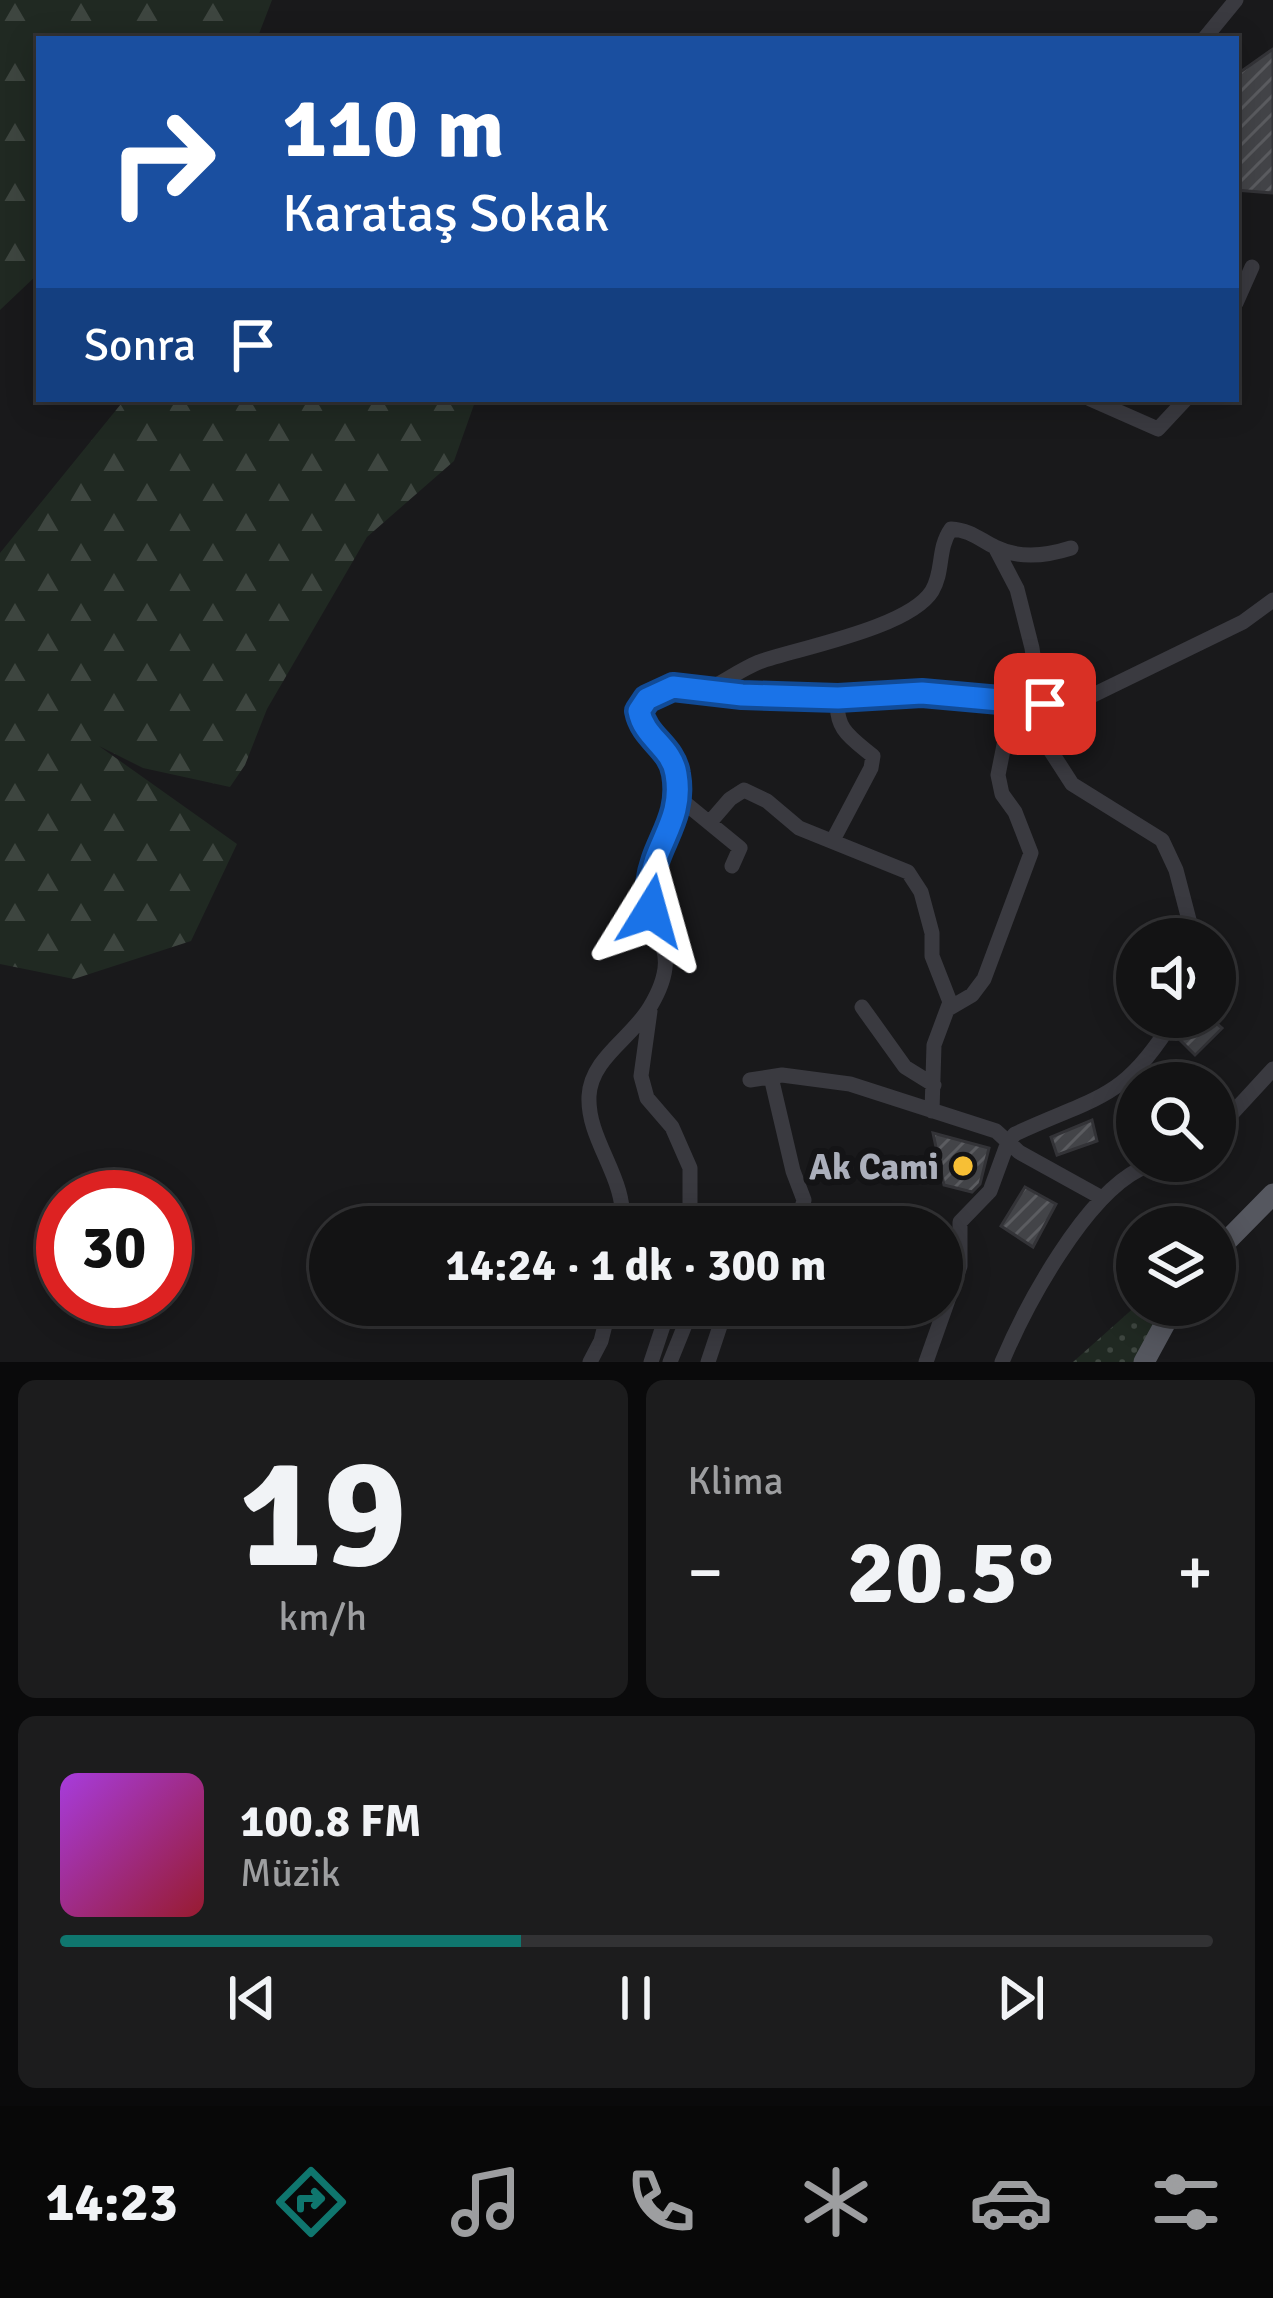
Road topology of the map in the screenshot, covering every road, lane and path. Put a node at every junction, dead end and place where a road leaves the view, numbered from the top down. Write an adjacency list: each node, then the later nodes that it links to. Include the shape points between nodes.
1 (1236, 0): 2 (street)
2 (1206, 36)
3 (1252, 267): 4 (street)
4 (1239, 296)
5 (1097, 402): 6 (street, via 1158,429)
6 (1183, 402)
7 (995, 547): 8 (street, via 1046,556); 10 (street, via 951,529 931,594 913,608 831,644 759,662); 13 (street, via 1017,589)
8 (1070, 548)
9 (1273, 600): 13 (street, via 1119,684)
10 (706, 691): 11 (street); 14 (street, via 673,687 639,711 671,755)
11 (838, 698): 12 (street); 16 (street, via 842,731 873,757)
12 (1013, 700): 13 (street); 21 (street, via 998,775 1030,853 984,979)
13 (1045, 704): 18 (street, via 1043,739 1072,784 1162,840)
14 (679, 798): 15 (street); 20 (street, via 650,881 668,961)
15 (711, 821): 16 (street, via 744,790); 17 (street, via 740,848)
16 (833, 840): 21 (street, via 908,872 922,892)
17 (732, 866)
18 (1189, 918)
19 (862, 1006): 26 (street, via 905,1067)
20 (650, 1008): 33 (street, via 592,1075 590,1088); 34 (street, via 641,1076 690,1168)
21 (948, 1010): 26 (street, via 934,1045)
22 (1163, 1038): 29 (street, via 1125,1084)
23 (1273, 1070): 27 (street)
24 (771, 1077): 25 (street); 28 (street, via 850,1084); 35 (street)
25 (750, 1080)
26 (934, 1085): 28 (street)
27 (1236, 1110)
28 (932, 1111): 29 (street, via 996,1130)
29 (1008, 1142): 32 (street); 46 (street, via 990,1191 960,1222 960,1266)
30 (1123, 1182): 32 (street)
31 (1273, 1194): 36 (main road)
32 (1102, 1198): 47 (street, via 1071,1236)
33 (620, 1206)
34 (690, 1206)
35 (803, 1206)
36 (1236, 1232)
37 (605, 1326): 42 (street)
38 (663, 1326): 43 (street)
39 (685, 1326): 44 (street)
40 (720, 1326): 45 (street)
41 (1164, 1326): 48 (main road)
42 (590, 1362)
43 (651, 1362)
44 (670, 1362)
45 (708, 1362)
46 (926, 1362)
47 (1002, 1362)
48 (1144, 1362)

